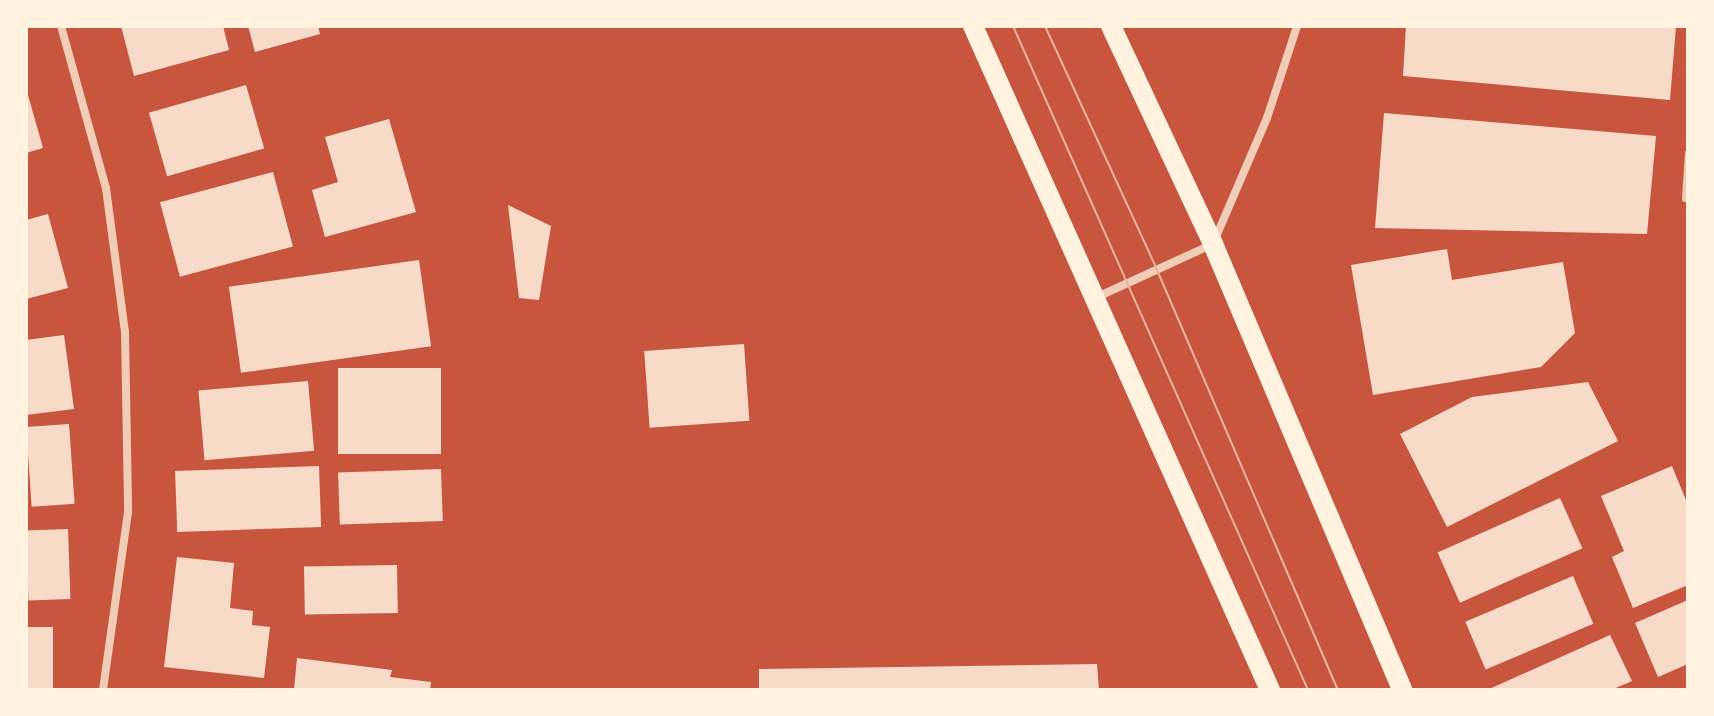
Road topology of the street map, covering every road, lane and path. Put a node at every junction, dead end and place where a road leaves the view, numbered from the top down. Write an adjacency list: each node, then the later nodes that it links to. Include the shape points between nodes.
1 (61, 26): 9 (street, via 106,188 125,332 128,512)
2 (973, 26): 8 (main road)
3 (1111, 26): 7 (main road)
4 (1297, 26): 7 (street, via 1267,118)
5 (1688, 153): 6 (lane)
6 (1685, 199)
7 (1213, 244): 8 (street); 11 (main road)
8 (1095, 298): 10 (main road)
9 (103, 690)
10 (1270, 690)
11 (1402, 690)

